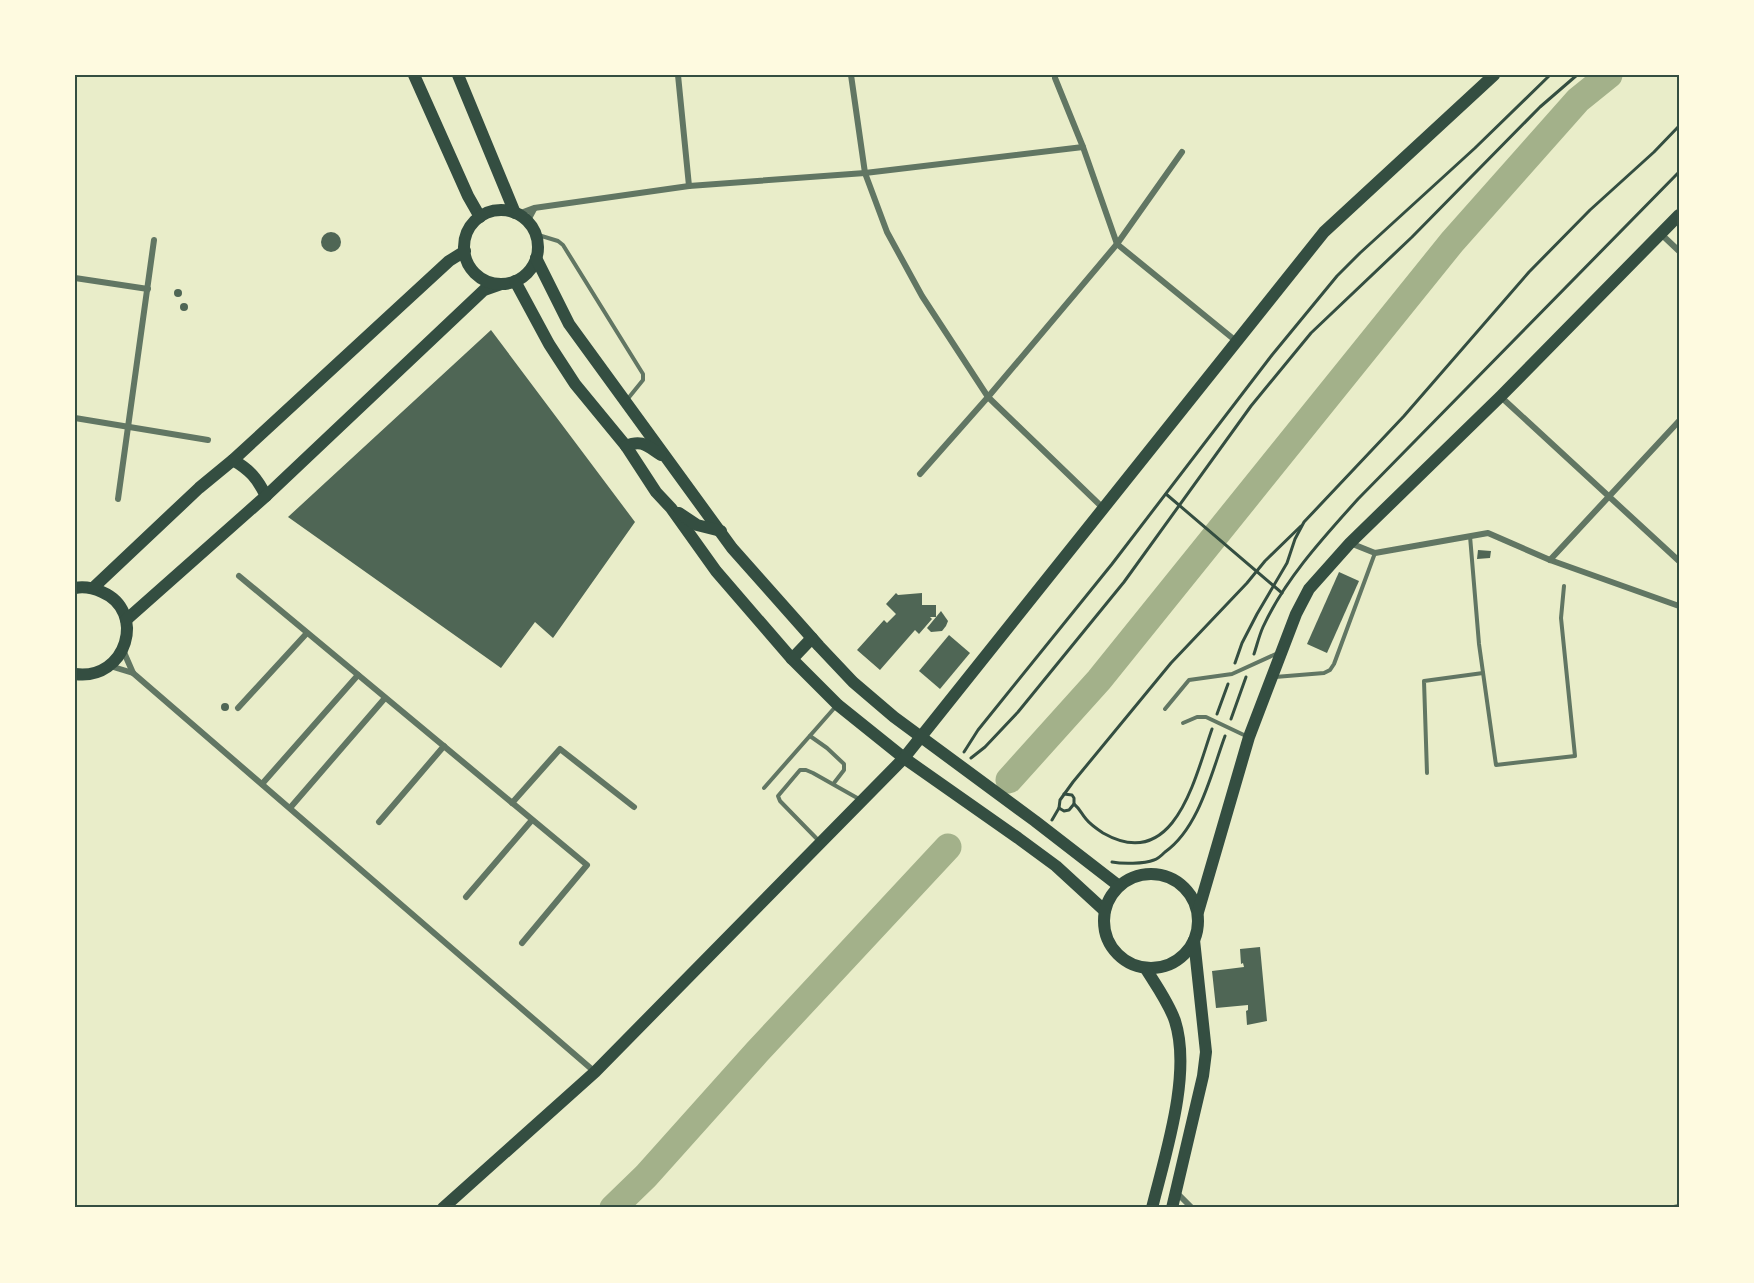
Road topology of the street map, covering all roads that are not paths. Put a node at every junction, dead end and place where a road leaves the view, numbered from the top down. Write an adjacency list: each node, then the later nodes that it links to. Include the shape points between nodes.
1 (414, 75): 14 (main road)
2 (458, 75): 13 (main road)
3 (678, 75): 10 (street)
4 (851, 75): 9 (street)
5 (1494, 75): 26 (main road, via 1324,232)
6 (1055, 78): 7 (street)
7 (1083, 147): 9 (street); 18 (street)
8 (1182, 152): 18 (street)
9 (865, 173): 10 (street); 28 (street, via 887,232 922,296)
10 (689, 186): 11 (street)
11 (534, 208): 13 (street); 13 (street)
12 (1679, 215): 16 (main road)
13 (520, 216): 14 (main road, via 499,210); 15 (main road)
14 (480, 217): 19 (main road, via 468,230)
15 (535, 234): 21 (main road); 29 (lane, via 563,245 643,374 643,380)
16 (1661, 234): 20 (street); 27 (main road)
17 (154, 240): 25 (street)
18 (1117, 244): 26 (street); 28 (street)
19 (465, 251): 24 (main road, via 475,273); 35 (main road, via 449,261)
20 (1679, 251)
21 (536, 258): 23 (main road, via 527,273); 29 (main road, via 569,324)
22 (75, 278): 25 (street)
23 (515, 281): 24 (main road); 34 (main road, via 575,384)
24 (501, 284): 38 (main road, via 484,290)
25 (148, 289): 32 (street)
26 (1237, 342): 42 (main road)
27 (1501, 396): 39 (street); 45 (main road)
28 (988, 397): 37 (street); 42 (street)
29 (626, 402): 36 (main road)
30 (75, 418): 32 (street)
31 (1679, 421): 39 (street)
32 (129, 427): 33 (street); 40 (street)
33 (208, 440)
34 (626, 446): 36 (main road, via 642,443); 41 (main road)
35 (233, 460): 38 (main road, via 259,481); 52 (main road)
36 (669, 461): 43 (main road)
37 (920, 474)
38 (266, 496): 54 (main road)
39 (1609, 496): 47 (street); 48 (street)
40 (118, 499)
41 (671, 508): 43 (main road, via 697,525); 59 (main road, via 716,571)
42 (1104, 508): 73 (main road)
43 (721, 531): 56 (main road)
44 (1470, 535): 46 (street); 47 (street, via 1488,533); 62 (lane)
45 (1350, 543): 46 (street); 58 (main road, via 1309,589)
46 (1375, 553): 65 (lane, via 1330,670)
47 (1550, 560): 53 (street)
48 (1679, 561)
49 (239, 576): 55 (street)
50 (1564, 586): 62 (lane, via 1561,618 1575,756 1496,765)
51 (75, 588): 52 (main road)
52 (93, 588): 54 (main road, via 108,594)
53 (1679, 606)
54 (126, 620): 57 (main road)
55 (308, 633): 64 (street); 68 (street)
56 (812, 638): 59 (main road); 73 (main road, via 869,696)
57 (123, 650): 60 (main road); 61 (street)
58 (1280, 652): 65 (main road); 69 (lane, via 1232,674 1189,680)
59 (792, 659): 67 (main road)
60 (110, 666): 61 (street); 63 (main road, via 98,673)
61 (133, 673): 78 (street)
62 (1483, 673): 76 (lane, via 1424,681)
63 (75, 674)
64 (358, 675): 66 (street); 78 (street)
65 (1271, 677): 72 (main road)
66 (385, 698): 74 (street); 83 (street)
67 (838, 705): 71 (lane); 75 (main road)
68 (238, 708)
69 (1165, 709)
70 (1184, 723): 72 (lane, via 1206,717)
71 (810, 736): 77 (lane, via 844,764); 79 (lane)
72 (1250, 737): 90 (main road)
73 (921, 738): 75 (main road); 87 (main road)
74 (444, 746): 81 (street); 85 (street)
75 (904, 758): 80 (main road); 89 (main road, via 1056,866)
76 (1427, 772)
77 (834, 783): 80 (lane); 86 (lane, via 800,770 778,796)
78 (262, 784): 83 (street)
79 (764, 788)
80 (862, 801): 86 (main road)
81 (512, 803): 82 (street, via 560,749); 84 (street)
82 (634, 807)
83 (291, 808): 94 (street)
84 (532, 820): 88 (street); 92 (street, via 587,865)
85 (379, 822)
86 (821, 843): 94 (main road)
87 (1119, 885): 89 (main road); 90 (main road, via 1137,875 1156,873 1175,880 1190,894)
88 (466, 897)
89 (1105, 911): 93 (main road, via 1105,931 1113,949 1127,962)
90 (1198, 912): 91 (main road)
91 (1194, 940): 93 (main road, via 1183,956 1166,966); 95 (main road, via 1206,1052)
92 (522, 943)
93 (1146, 969): 98 (main road, via 1175,1021 1180,1049 1180,1084)
94 (595, 1072): 97 (main road)
95 (1176, 1192): 99 (main road); 100 (street)
96 (1679, 1207): 101 (street)
97 (443, 1208)
98 (1152, 1208)
99 (1172, 1208)
100 (1192, 1208)
101 (1674, 1208)

